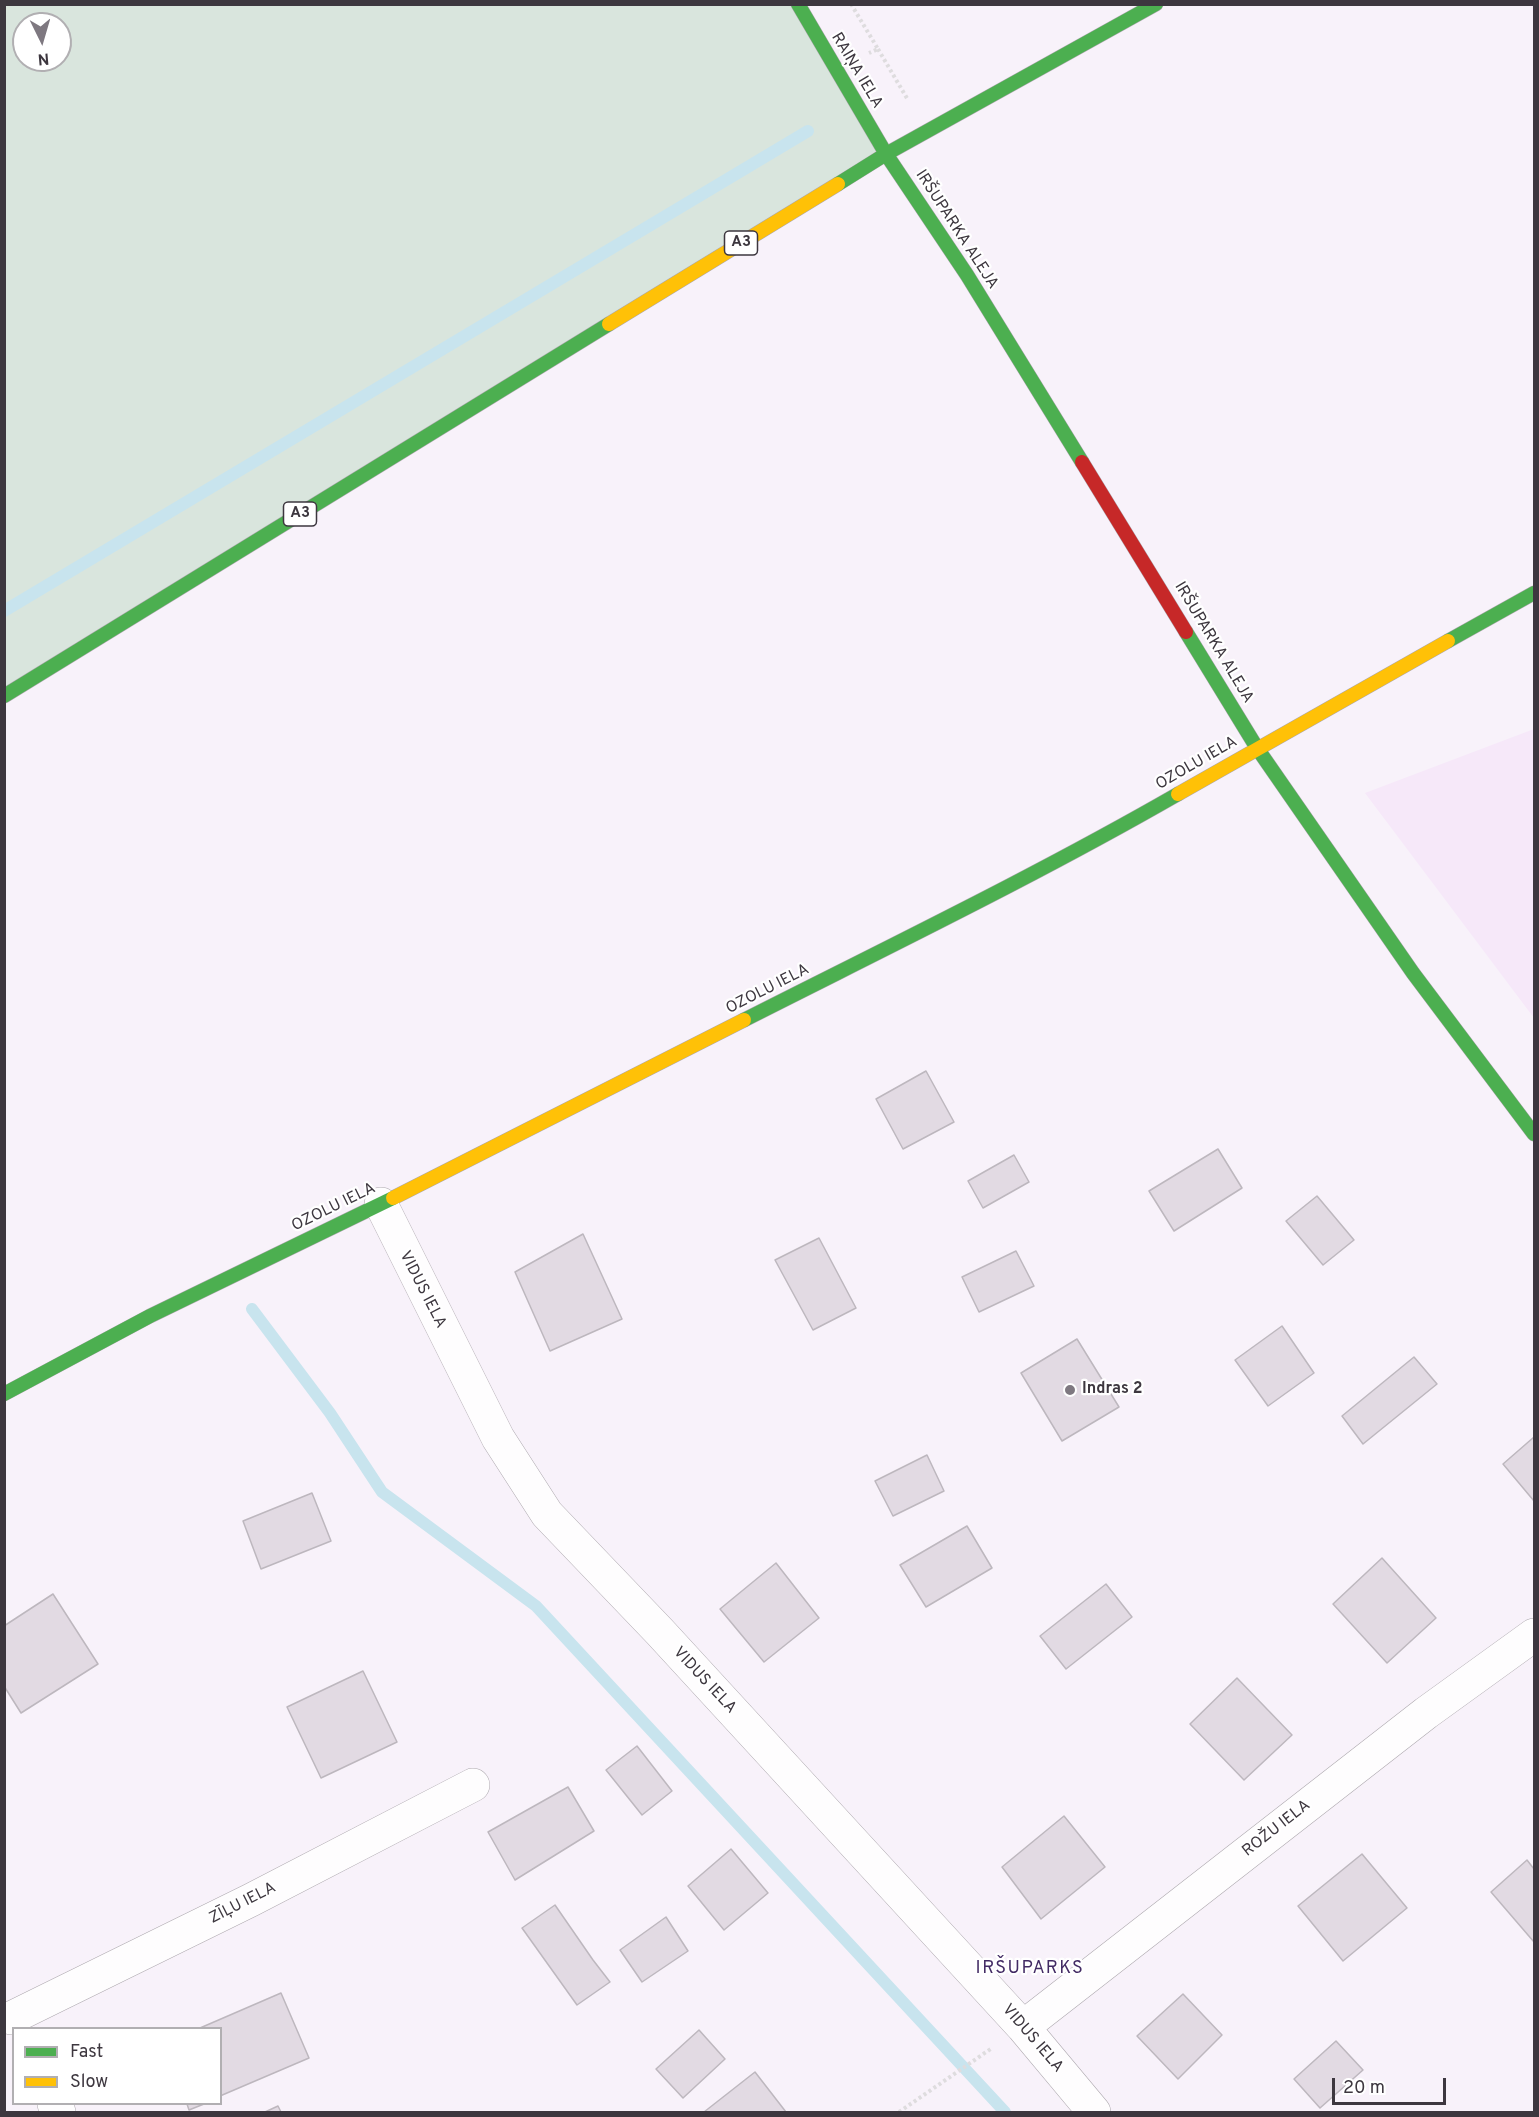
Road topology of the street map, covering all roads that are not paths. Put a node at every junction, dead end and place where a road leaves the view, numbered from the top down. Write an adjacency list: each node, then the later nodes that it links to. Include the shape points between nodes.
1 (798, 4): 3 (main road, RAIŅA IELA)
2 (1156, 4): 3 (main road, A3)
3 (886, 154): 5 (main road, A3); 6 (main road, IRŠUPARKA ALEJA, via 962,267)
4 (1534, 593): 6 (main road, OZOLU IELA)
5 (4, 696)
6 (1257, 748): 7 (main road, IRŠUPARKA ALEJA, via 1413,973); 8 (main road, OZOLU IELA, via 1131,821 958,912)
7 (1534, 1134)
8 (381, 1204): 9 (main road, OZOLU IELA, via 150,1316); 13 (street, VIDUS IELA, via 498,1438 548,1514)
9 (4, 1394)
10 (1534, 1635): 13 (street, ROŽU IELA, via 1417,1720)
11 (473, 1785): 12 (street, ZĪĻU IELA)
12 (11, 2018)
13 (1023, 2027): 14 (street, VIDUS IELA)
14 (1094, 2112)

